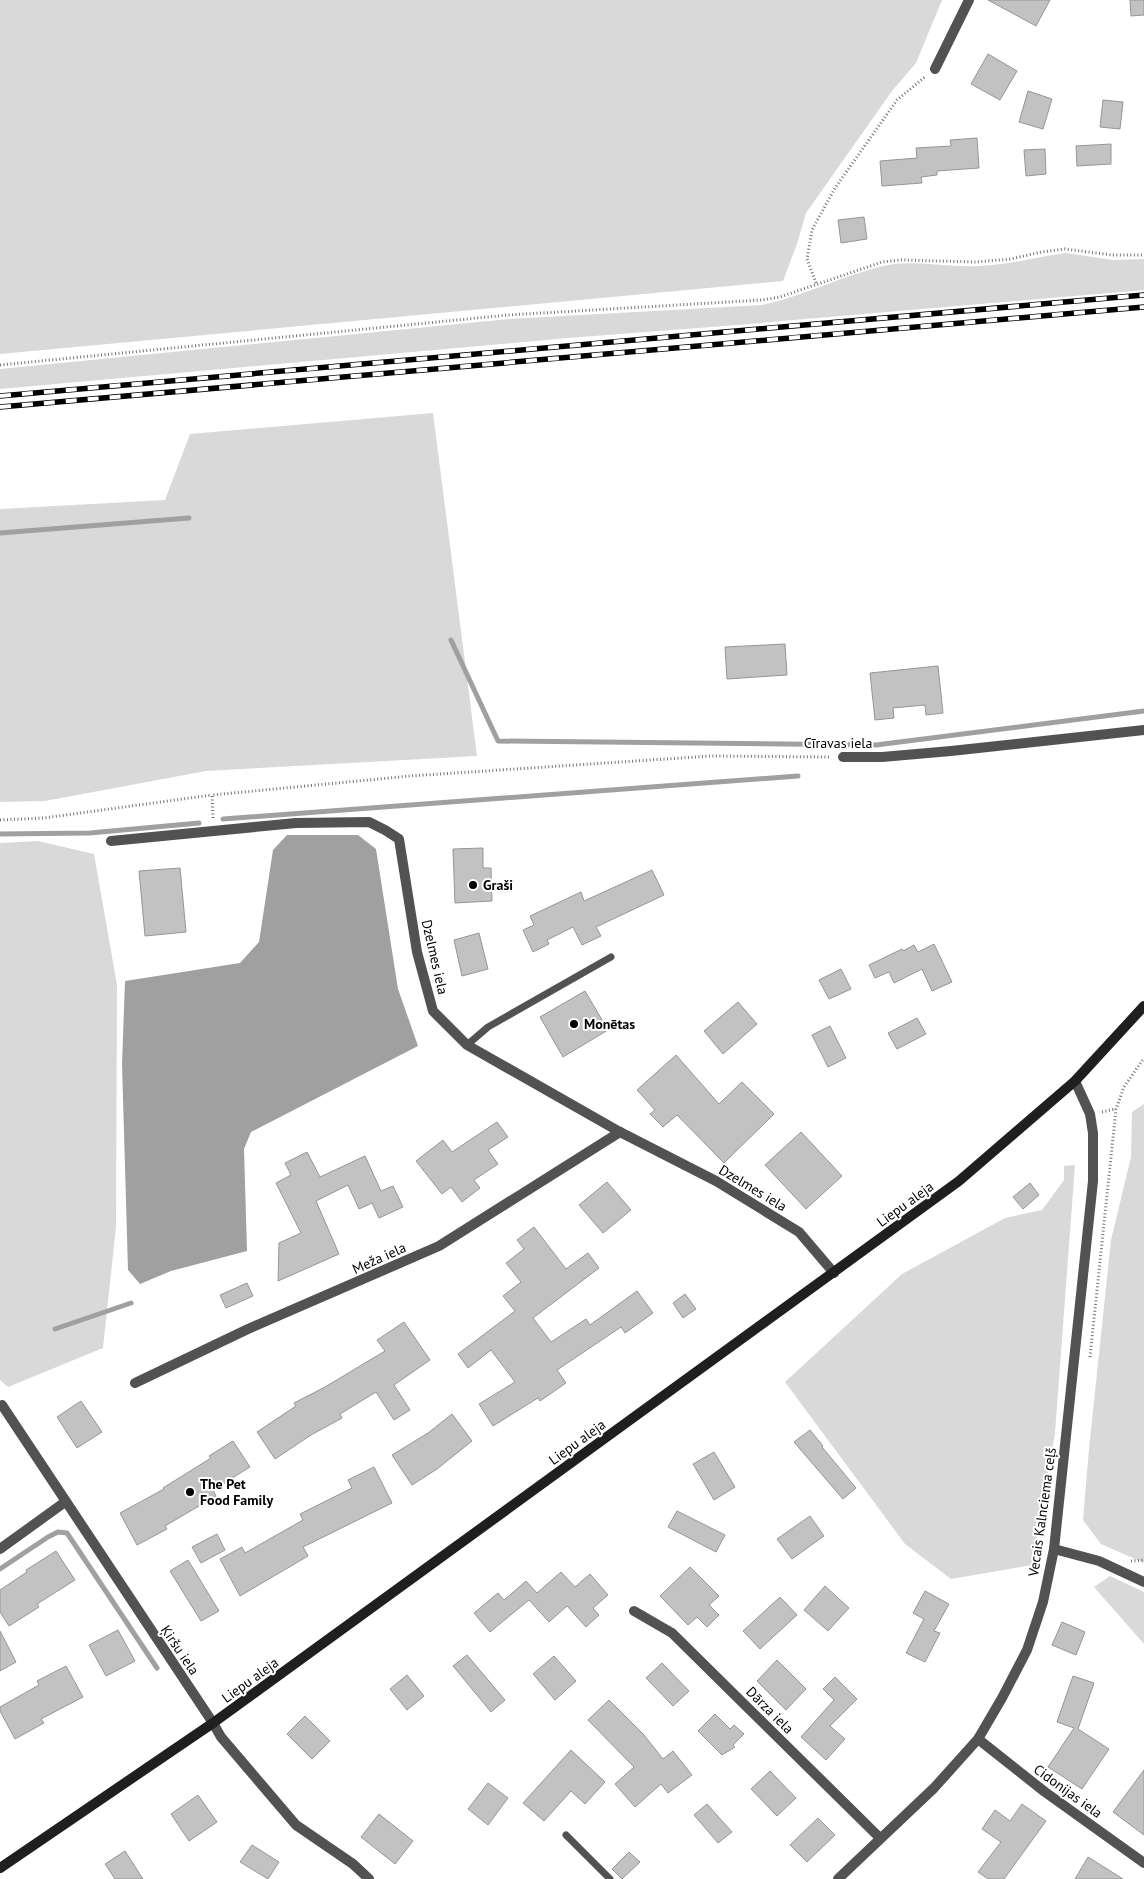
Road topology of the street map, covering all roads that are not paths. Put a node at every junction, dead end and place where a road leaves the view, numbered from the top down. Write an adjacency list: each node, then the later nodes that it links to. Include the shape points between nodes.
1 (970, 0): 2 (street)
2 (934, 69)
3 (1144, 730): 4 (street, Cīravas iela, via 951,751)
4 (843, 757)
5 (111, 841): 8 (street, Dzelmes iela, via 296,823 369,822 385,830 399,839 417,952 433,1011)
6 (611, 957): 8 (lane, via 488,1027)
7 (1144, 1006): 9 (street, Liepu aleja)
8 (467, 1045): 10 (street, Dzelmes iela)
9 (1075, 1081): 11 (street, Liepu aleja, via 959,1181); 15 (street, Vecais Kalnciema ceļš, via 1090,1114 1093,1181)
10 (620, 1132): 11 (street, Dzelmes iela, via 716,1181 799,1232); 12 (street, Meža iela, via 438,1246)
11 (834, 1273): 19 (street, Liepu aleja)
12 (134, 1383)
13 (1, 1404): 14 (street, Ķiršu iela)
14 (65, 1502): 16 (street); 19 (street, Ķiršu iela)
15 (1054, 1548): 17 (street, via 1099,1561); 20 (street, Vecais Kalnciema ceļš, via 1043,1602 1026,1650)
16 (0, 1549)
17 (1144, 1582)
18 (634, 1610): 22 (street, Dārza iela, via 672,1633)
19 (213, 1724): 24 (street, Liepu aleja); 25 (street, Ķiršu iela, via 296,1825)
20 (978, 1739): 22 (street, Vecais Kalnciema ceļš, via 934,1788); 23 (street, Cidonijas iela)
21 (566, 1835): 26 (lane)
22 (880, 1838): 27 (street, Vecais Kalnciema ceļš)
23 (1144, 1863)
24 (0, 1868)
25 (369, 1879)
26 (610, 1879)
27 (838, 1879)

